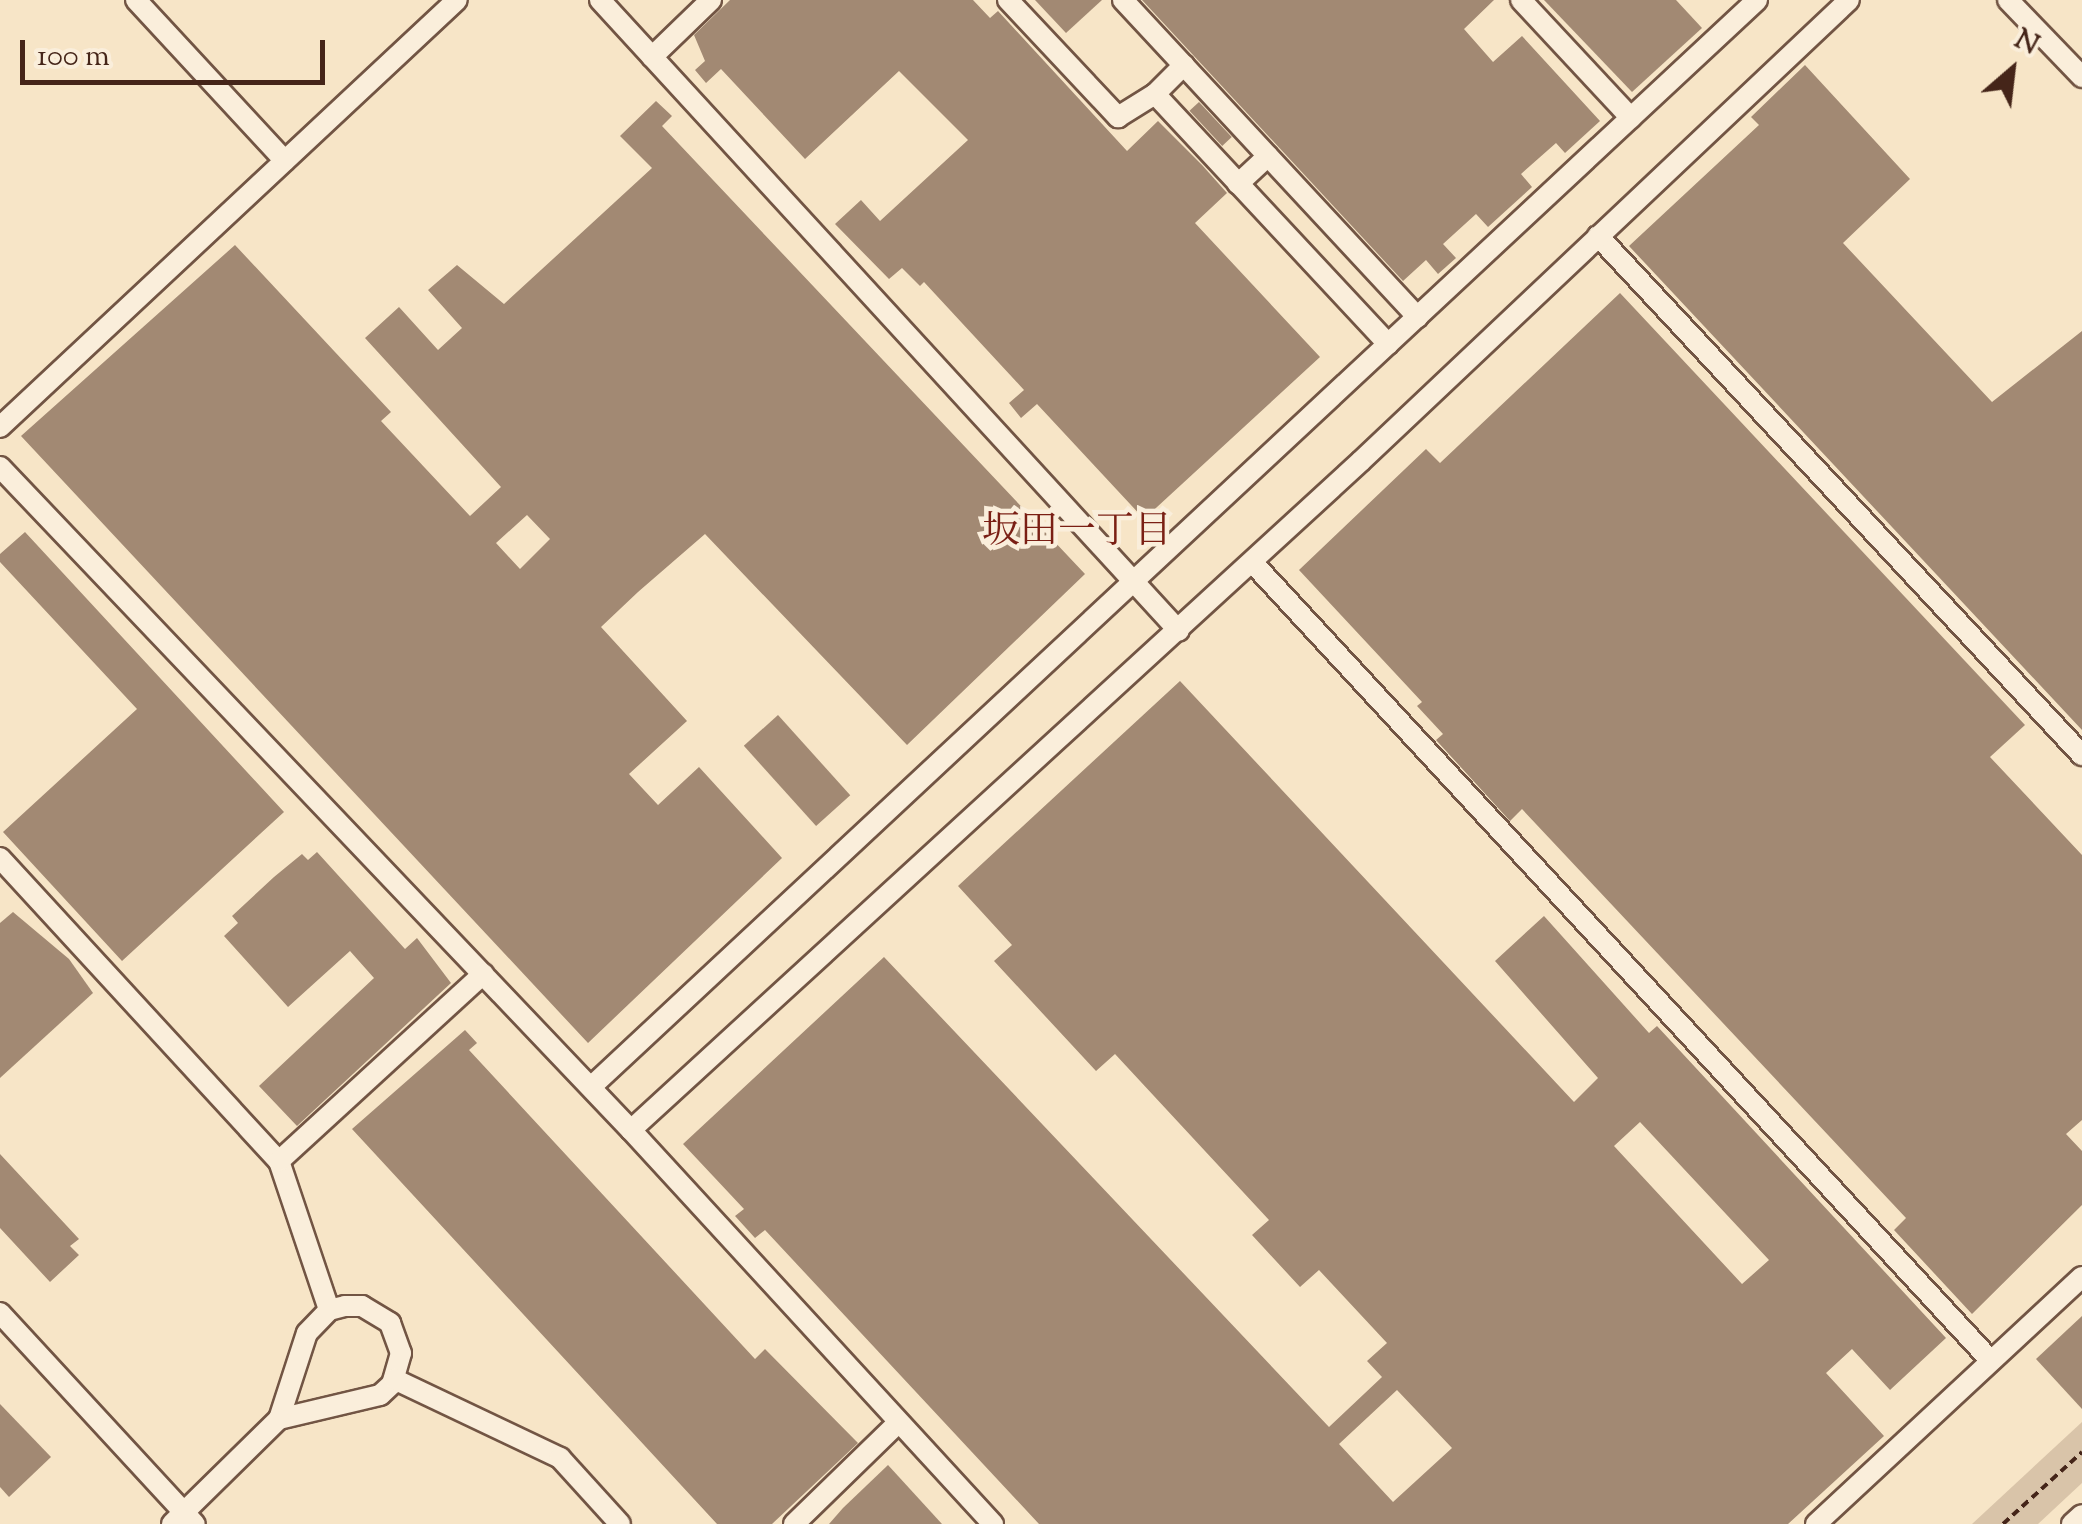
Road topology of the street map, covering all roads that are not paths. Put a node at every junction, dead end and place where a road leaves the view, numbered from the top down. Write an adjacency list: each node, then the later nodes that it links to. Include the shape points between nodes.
1 (136, 0): 17 (street)
2 (456, 0): 17 (street)
3 (600, 0): 11 (street)
4 (711, 0): 11 (street)
5 (1008, 0): 14 (street, via 1118,117)
6 (1123, 0): 12 (street)
7 (1520, 0): 15 (street)
8 (1758, 0): 15 (street)
9 (1849, 0): 19 (street)
10 (2008, 0): 13 (street)
11 (652, 56): 25 (street)
12 (1184, 65): 14 (street); 16 (street)
13 (2082, 77)
14 (1155, 94): 18 (street)
15 (1631, 118): 20 (street)
16 (1268, 156): 18 (street); 20 (street)
17 (285, 160): 22 (street)
18 (1238, 184): 21 (street)
19 (1598, 236): 24 (street); 27 (street)
20 (1418, 316): 21 (street)
21 (1388, 344): 25 (street)
22 (0, 427)
23 (0, 466): 29 (street)
24 (1252, 562): 26 (street); 36 (street)
25 (1134, 582): 26 (street); 30 (street)
26 (1178, 631): 31 (street)
27 (2082, 756)
28 (0, 858): 32 (street)
29 (482, 974): 30 (street); 32 (street)
30 (591, 1088): 31 (street)
31 (632, 1130): 39 (street)
32 (279, 1160): 34 (street)
33 (2082, 1277): 36 (street)
34 (330, 1310): 37 (street, via 362,1306 390,1324 401,1353); 38 (street, via 306,1334)
35 (0, 1314): 41 (street)
36 (1991, 1362): 45 (street)
37 (394, 1379): 38 (street, via 380,1395); 42 (street, via 560,1458)
38 (278, 1419): 41 (street)
39 (898, 1423): 43 (street); 44 (street)
40 (2082, 1515): 46 (street)
41 (184, 1520)
42 (620, 1524)
43 (794, 1524)
44 (993, 1524)
45 (1816, 1524)
46 (2072, 1524)

